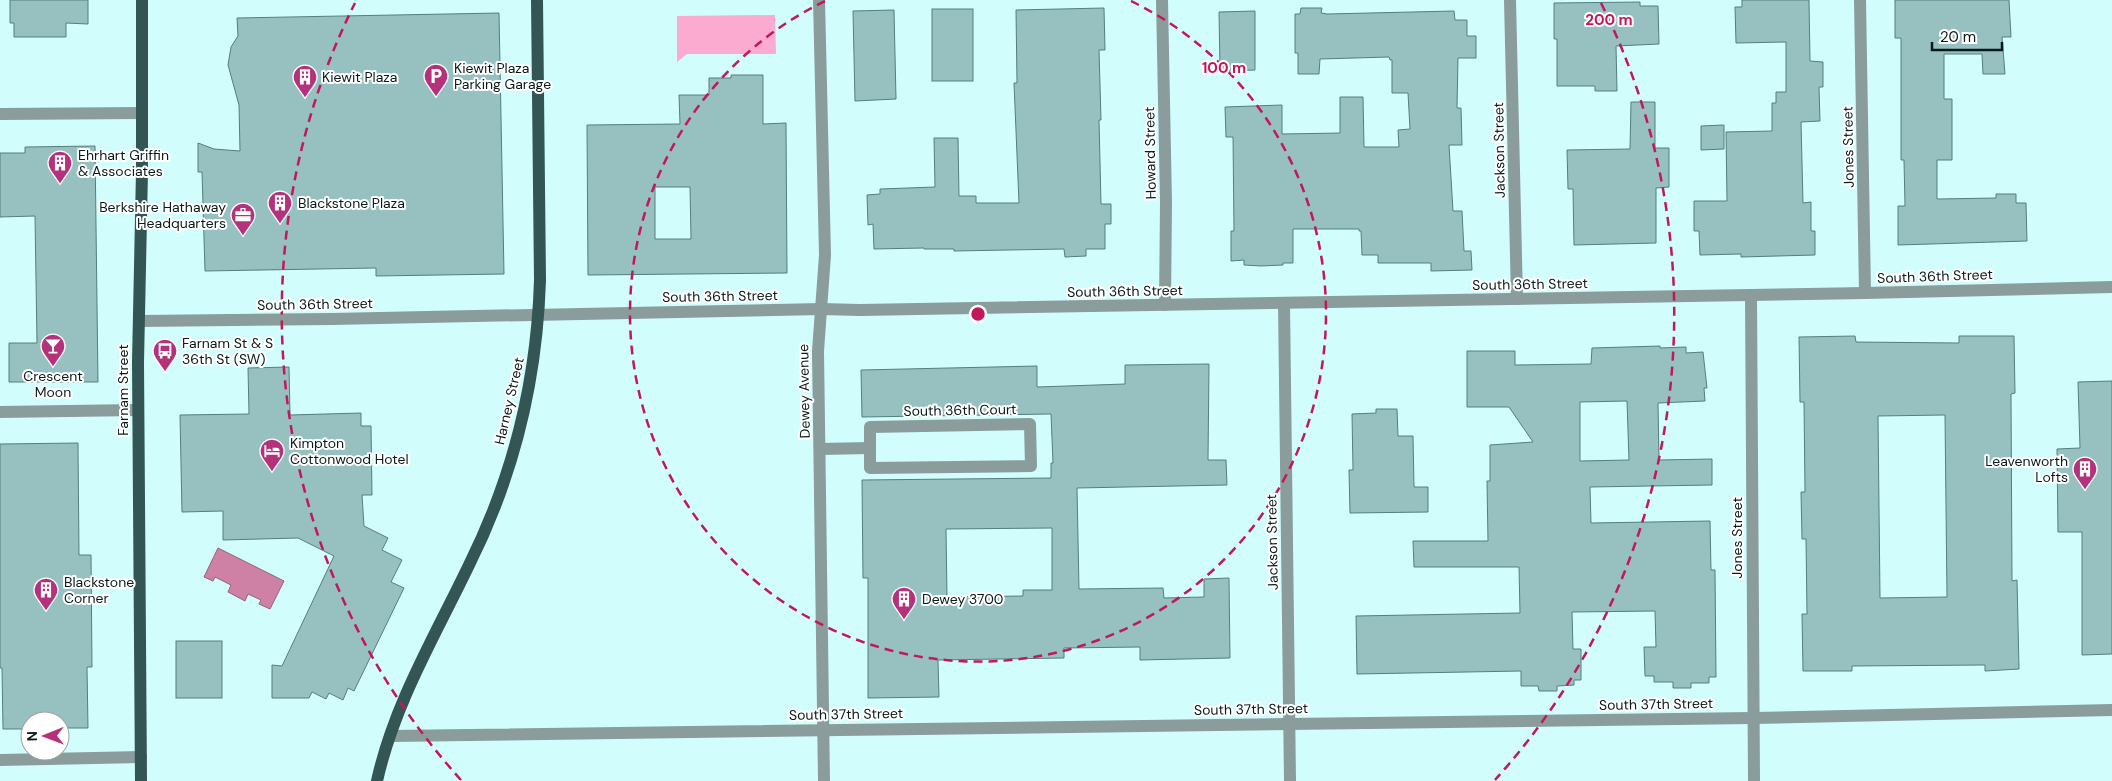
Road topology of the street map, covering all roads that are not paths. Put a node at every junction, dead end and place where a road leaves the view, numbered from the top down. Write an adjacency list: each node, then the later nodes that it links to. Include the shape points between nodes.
1 (142, 0): 7 (main road, Farnam Street)
2 (537, 0): 16 (main road, Harney Street)
3 (819, 0): 15 (street, Dewey Avenue, via 824,255)
4 (1162, 0): 14 (street, Howard Street)
5 (1510, 0): 12 (street, Jackson Street)
6 (1860, 0): 10 (street, Jones Street)
7 (142, 113): 8 (street); 17 (main road, Farnam Street)
8 (0, 114)
9 (2112, 287): 10 (street, South 36th Street)
10 (1866, 293): 11 (street, South 36th Street)
11 (1751, 295): 12 (street, South 36th Street); 23 (street, Jones Street)
12 (1517, 299): 13 (street, South 36th Street)
13 (1284, 302): 14 (street, South 36th Street); 24 (street, Jackson Street)
14 (1166, 306): 15 (street, South 36th Street)
15 (821, 309): 16 (street, South 36th Street); 20 (street, Dewey Avenue, via 818,346)
16 (539, 314): 17 (street, South 36th Street); 26 (main road, Harney Street, via 524,408 508,470 469,565 422,657)
17 (138, 321): 18 (main road, Farnam Street)
18 (138, 410): 19 (street); 27 (main road, Farnam Street)
19 (0, 412)
20 (820, 448): 21 (street); 25 (street, Dewey Avenue)
21 (870, 448): 21 (street, South 36th Court, via 870,468 1031,466 1030,424 870,427)
22 (2112, 710): 23 (street, South 37th Street)
23 (1752, 718): 24 (street, South 37th Street); 33 (street, Jones Street)
24 (1289, 723): 25 (street, South 37th Street); 32 (street, Jackson Street)
25 (823, 730): 26 (street, South 37th Street); 31 (street, Dewey Avenue)
26 (390, 736): 30 (main road, Harney Street)
27 (141, 757): 28 (street); 29 (main road, Farnam Street)
28 (0, 760)
29 (141, 781)
30 (377, 781)
31 (824, 781)
32 (1290, 781)
33 (1754, 781)

